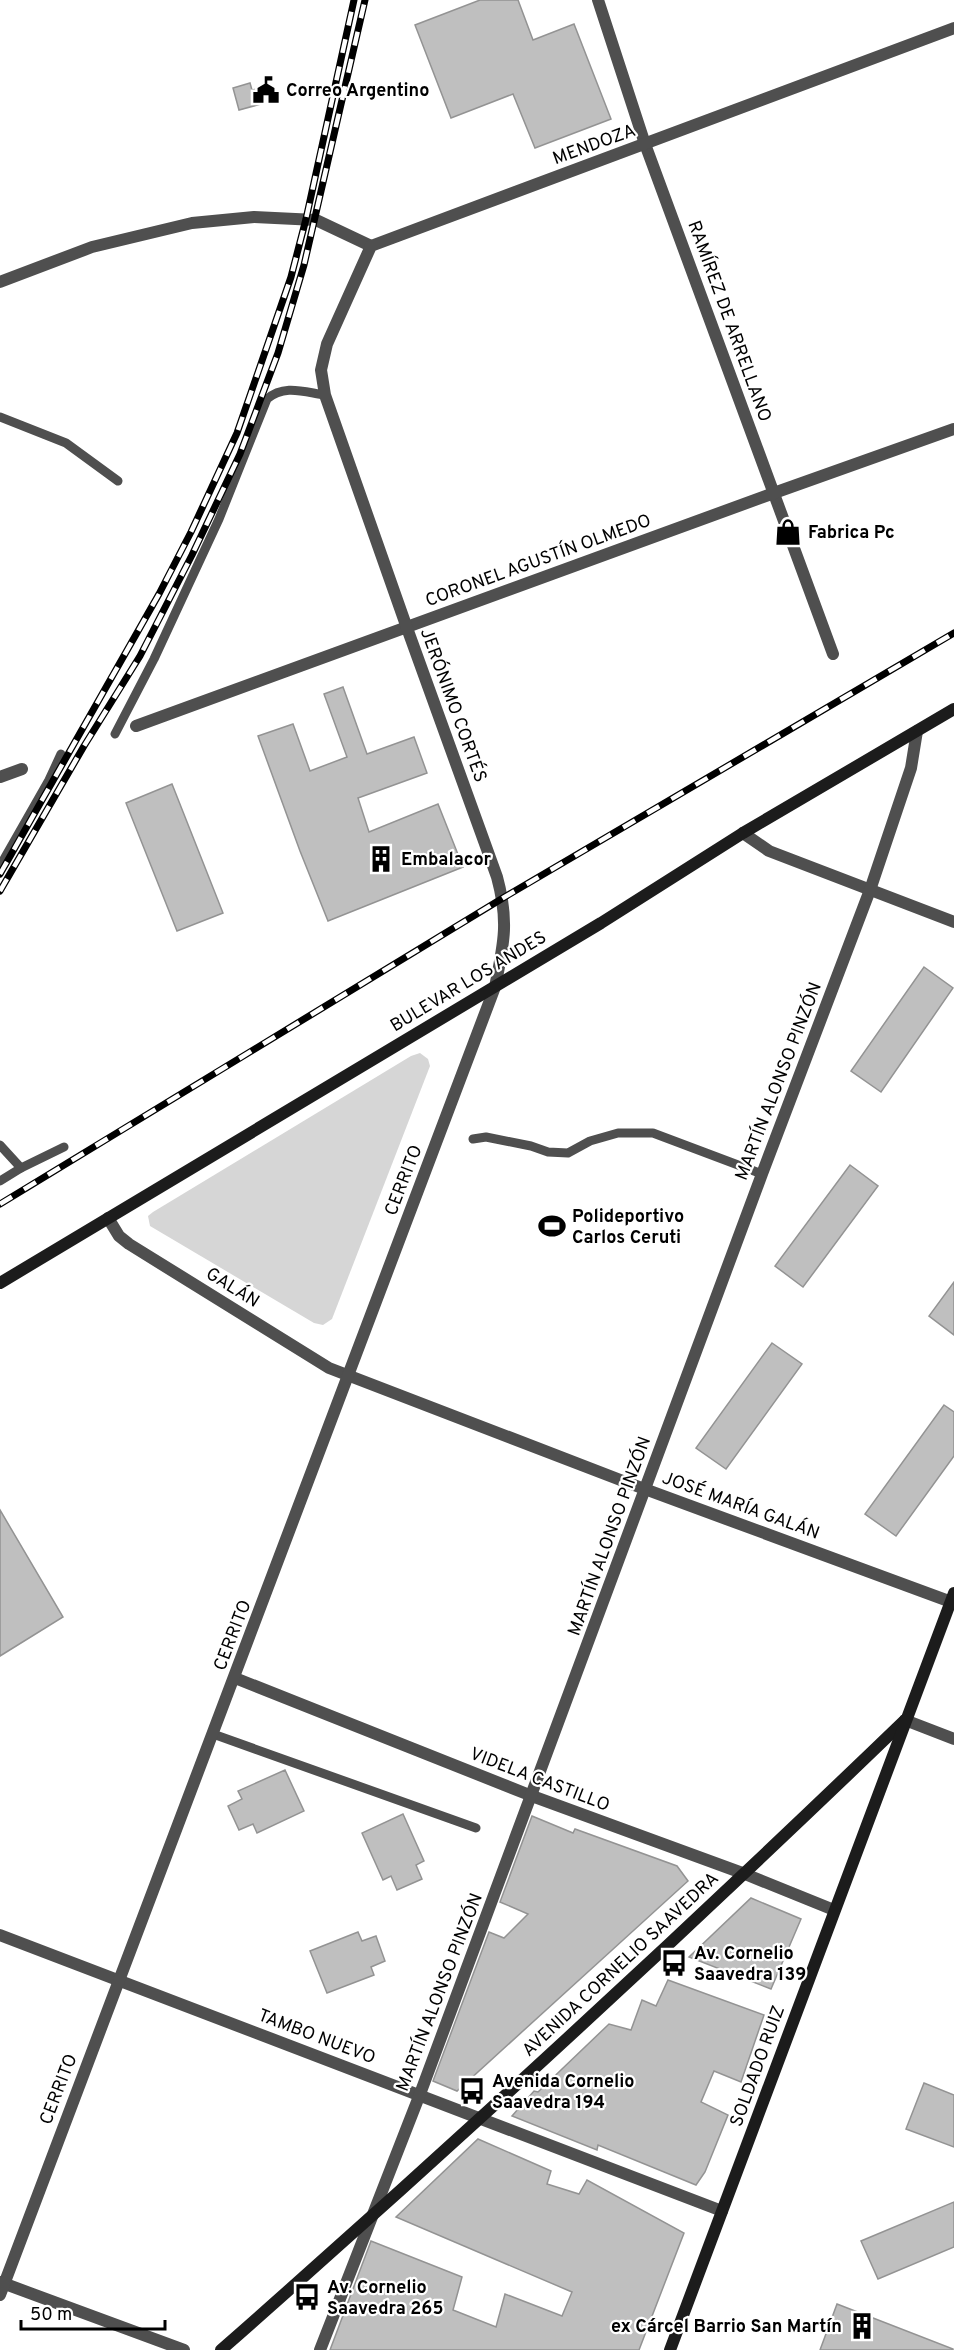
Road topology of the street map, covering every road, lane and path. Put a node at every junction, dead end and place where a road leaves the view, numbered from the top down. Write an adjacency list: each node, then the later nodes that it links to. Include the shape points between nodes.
1 (598, 0): 3 (street, RAMÍREZ DE ARRELLANO)
2 (954, 28): 3 (street, MENDOZA)
3 (645, 144): 4 (street, MENDOZA); 10 (street, RAMÍREZ DE ARRELLANO)
4 (371, 246): 5 (street, via 315,220 233,219 192,223 92,247); 6 (street, JERÓNIMO CORTÉS, via 327,344 321,370)
5 (0, 282)
6 (325, 394): 11 (street, JERÓNIMO CORTÉS); 16 (lane, via 285,389 277,390 267,399 219,519)
7 (0, 417): 9 (lane, via 66,443)
8 (954, 429): 10 (street, CORONEL AGUSTÍN OLMEDO)
9 (118, 481)
10 (774, 493): 11 (street, CORONEL AGUSTÍN OLMEDO); 12 (street, RAMÍREZ DE ARRELLANO)
11 (407, 628): 14 (street, CORONEL AGUSTÍN OLMEDO); 24 (street, JERÓNIMO CORTÉS, via 498,877 506,916)
12 (833, 654)
13 (954, 709): 15 (main road, BULEVAR LOS ANDES)
14 (136, 726)
15 (917, 731): 20 (main road, BULEVAR LOS ANDES); 22 (street, MARTÍN ALONSO PINZÓN, via 911,768)
16 (115, 734)
17 (62, 754): 21 (lane)
18 (22, 769): 19 (street)
19 (0, 777)
20 (743, 833): 22 (street, via 769,852); 24 (main road, BULEVAR LOS ANDES)
21 (0, 866)
22 (870, 890): 23 (street); 29 (street, MARTÍN ALONSO PINZÓN)
23 (954, 922)
24 (495, 987): 31 (main road, BULEVAR LOS ANDES); 33 (street, CERRITO)
25 (473, 1139): 29 (lane, via 486,1137 568,1153 618,1133 653,1133)
26 (0, 1145): 28 (lane)
27 (64, 1147): 28 (lane)
28 (21, 1168): 30 (lane)
29 (762, 1174): 34 (street, MARTÍN ALONSO PINZÓN)
30 (0, 1181)
31 (108, 1218): 32 (main road, BULEVAR LOS ANDES); 33 (street, GALÁN, via 129,1244)
32 (0, 1283)
33 (348, 1377): 34 (street, JOSÉ MARÍA GALÁN); 36 (street, CERRITO)
34 (646, 1489): 35 (street, JOSÉ MARÍA GALÁN); 40 (street, MARTÍN ALONSO PINZÓN)
35 (953, 1599): 37 (main road, SOLDADO RUIZ)
36 (235, 1678): 38 (street, CERRITO); 40 (street, VIDELA CASTILLO)
37 (905, 1720): 39 (street); 42 (main road, AVENIDA CORNELIO SAAVEDRA); 43 (main road, SOLDADO RUIZ)
38 (213, 1734): 41 (lane); 45 (street, CERRITO)
39 (954, 1739)
40 (532, 1796): 42 (street, VIDELA CASTILLO); 46 (street, MARTÍN ALONSO PINZÓN)
41 (476, 1828)
42 (745, 1874): 43 (street, VIDELA CASTILLO); 47 (main road, AVENIDA CORNELIO SAAVEDRA)
43 (834, 1910): 48 (main road, SOLDADO RUIZ)
44 (0, 1935): 45 (street, TAMBO NUEVO)
45 (118, 1981): 46 (street, TAMBO NUEVO); 50 (street, CERRITO)
46 (420, 2094): 47 (street, TAMBO NUEVO); 49 (street, MARTÍN ALONSO PINZÓN)
47 (480, 2117): 48 (street, TAMBO NUEVO); 49 (main road, AVENIDA CORNELIO SAAVEDRA)
48 (722, 2211): 54 (main road, SOLDADO RUIZ)
49 (372, 2217): 52 (main road, AVENIDA CORNELIO SAAVEDRA); 53 (street, MARTÍN ALONSO PINZÓN)
50 (1, 2287): 51 (street)
51 (184, 2350)
52 (221, 2350)
53 (320, 2350)
54 (670, 2350)

